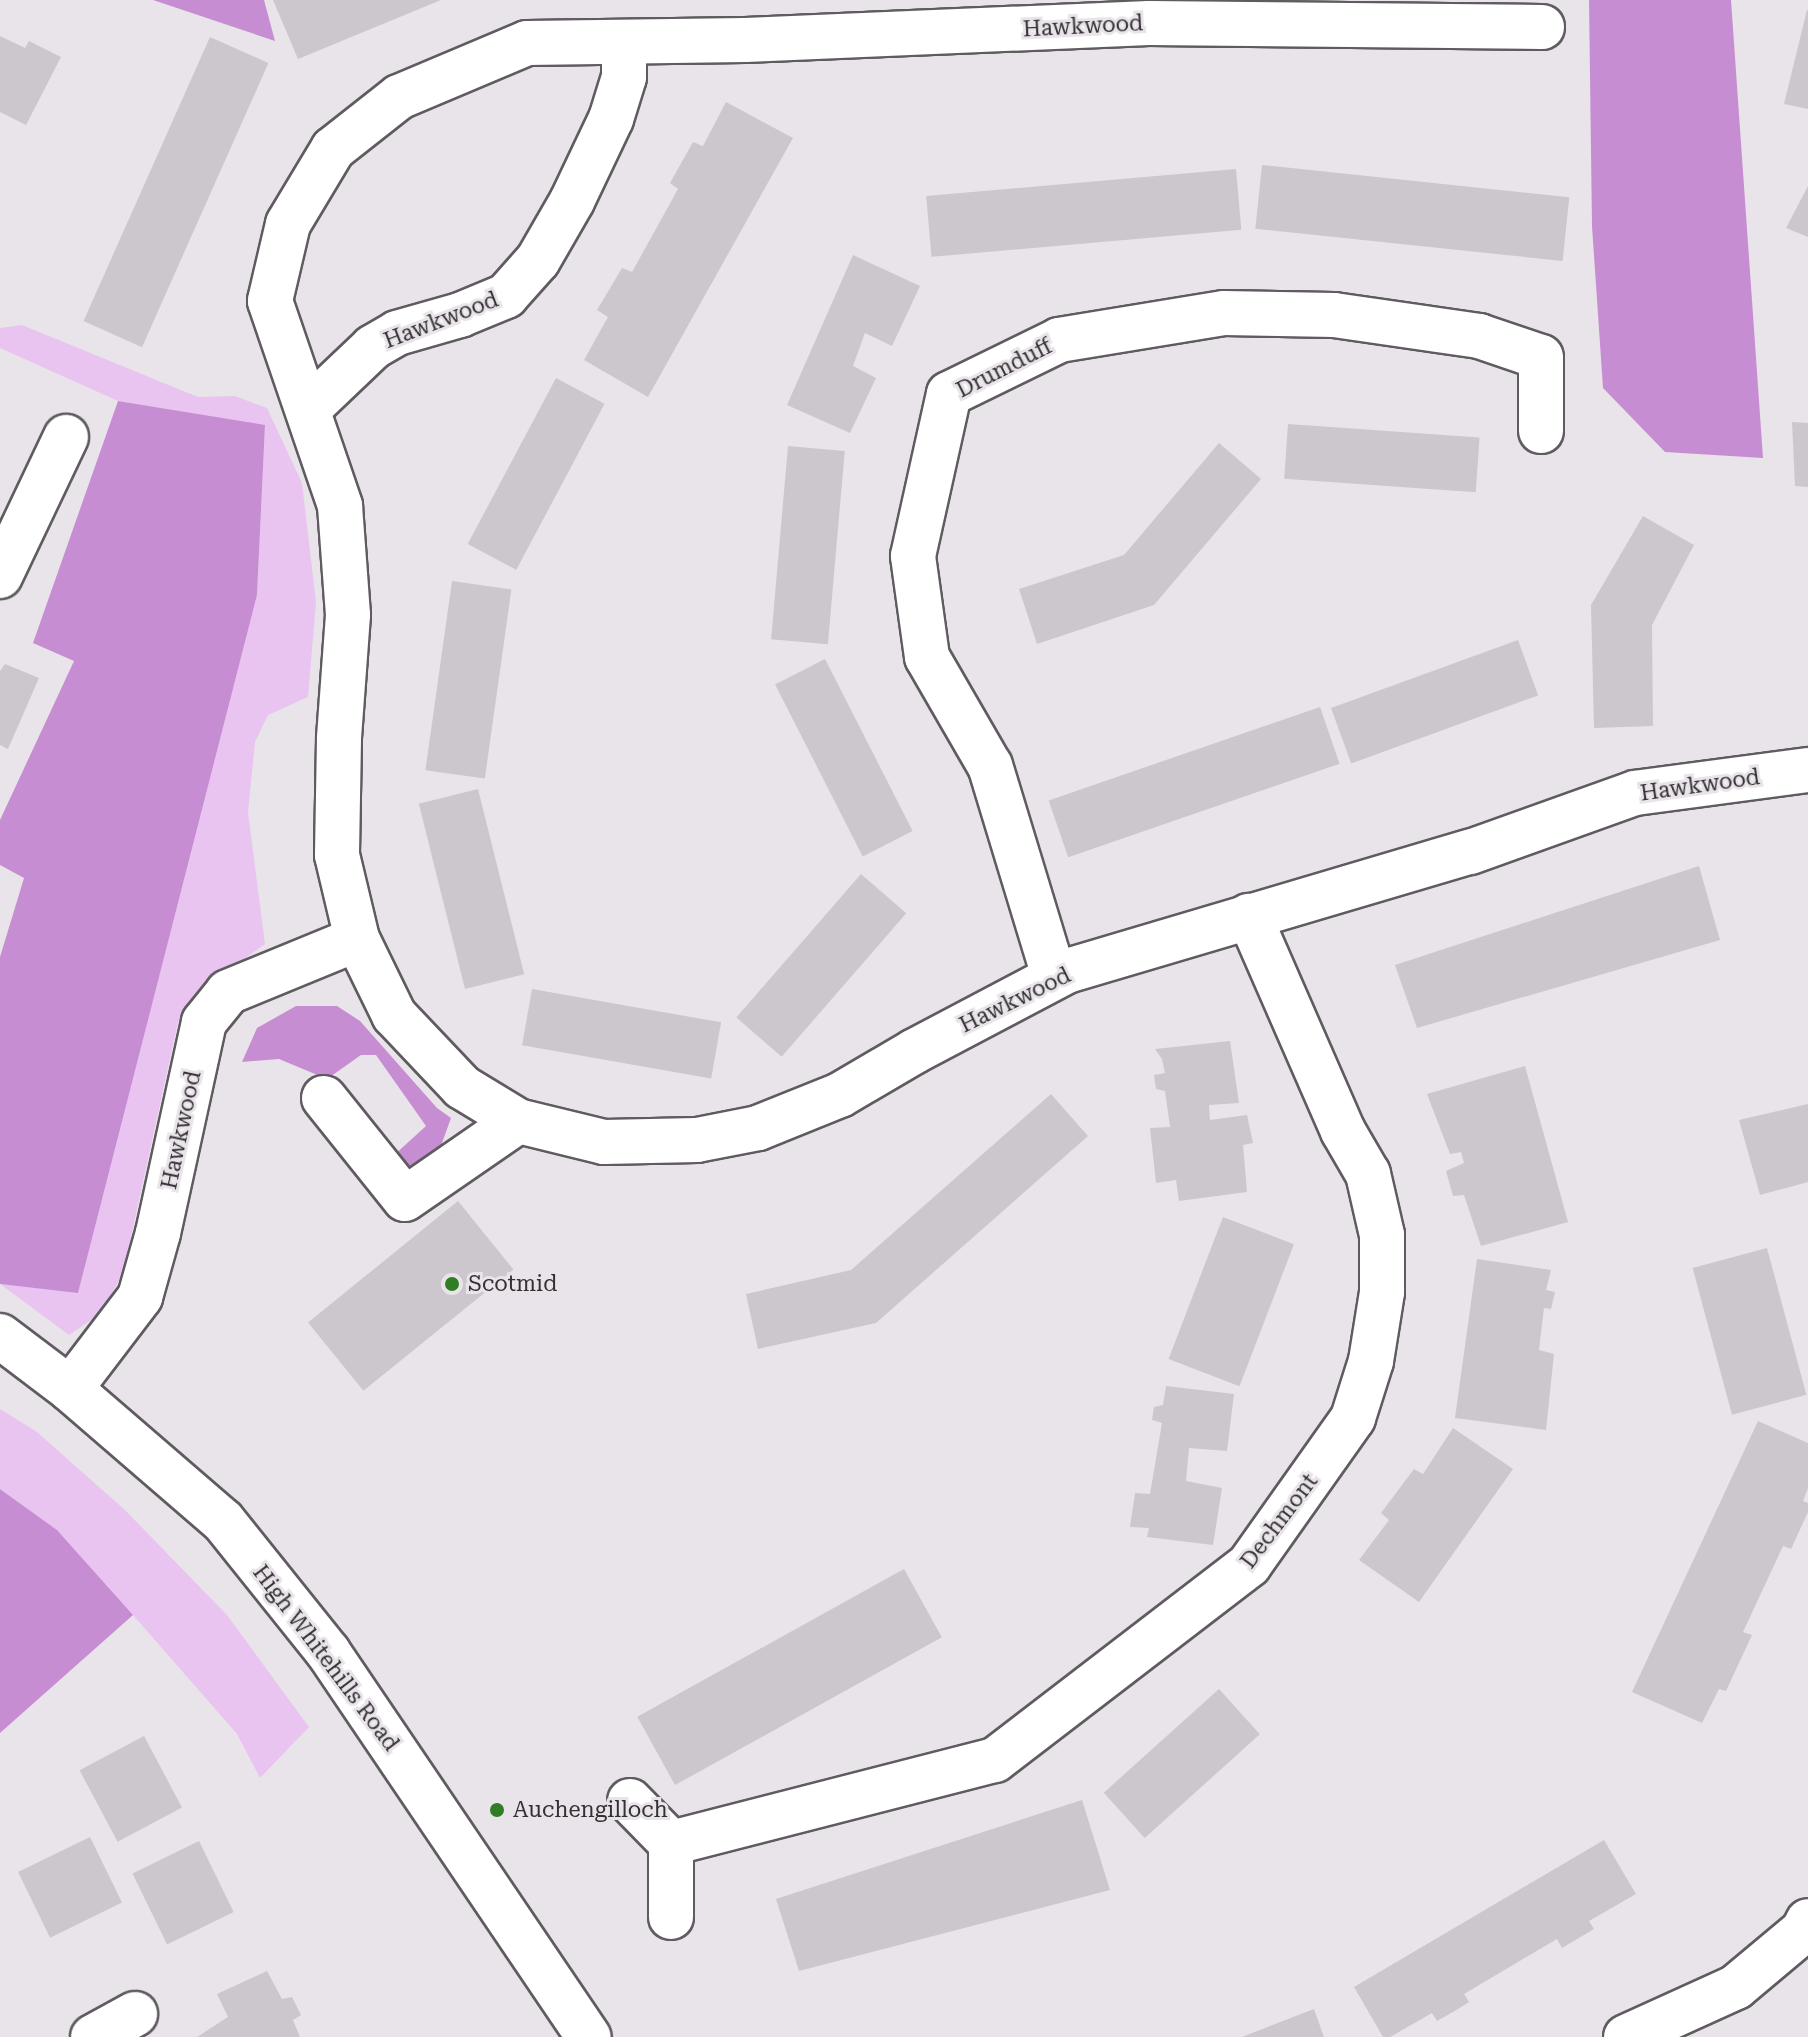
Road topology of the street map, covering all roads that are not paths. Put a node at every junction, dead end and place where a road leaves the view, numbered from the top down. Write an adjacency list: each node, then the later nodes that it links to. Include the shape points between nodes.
1 (1542, 27): 2 (street, Hawkwood, via 1149,23)
2 (624, 44): 3 (street, Hawkwood, via 624,77 611,119 538,260 506,296 397,333 373,347); 3 (street, Hawkwood, via 527,43 399,97 333,149 288,224 270,301)
3 (309, 408): 9 (street, Hawkwood, via 340,506 348,615 337,855)
4 (1541, 431): 10 (street, Drumduff, via 1541,357 1479,336 1334,315 1224,313 1059,340 949,394 913,556 927,657 990,766)
5 (66, 437): 6 (street)
6 (0, 576)
7 (1808, 770): 8 (street, Hawkwood, via 1635,793 1470,852)
8 (1249, 916): 10 (street, Hawkwood); 16 (street, Dechmont, via 1343,1131 1368,1174 1382,1235 1382,1292 1371,1361 1353,1418 1249,1565 995,1760)
9 (357, 939): 12 (street, Hawkwood, via 394,1015 462,1087); 14 (street, Hawkwood, via 228,992 204,1022 140,1297)
10 (1054, 976): 12 (street, Hawkwood, via 840,1095 758,1128 697,1140 604,1142)
11 (324, 1098): 12 (street, via 405,1199)
12 (518, 1121)
13 (0, 1336): 14 (street, High Whitehills Road)
14 (70, 1389): 21 (street, High Whitehills Road, via 223,1521 328,1652)
15 (630, 1801): 16 (street)
16 (671, 1843): 17 (street)
17 (671, 1917)
18 (1808, 1921): 22 (street, via 1736,1987)
19 (135, 2014): 20 (street)
20 (93, 2037)
21 (589, 2037)
22 (1626, 2037)

